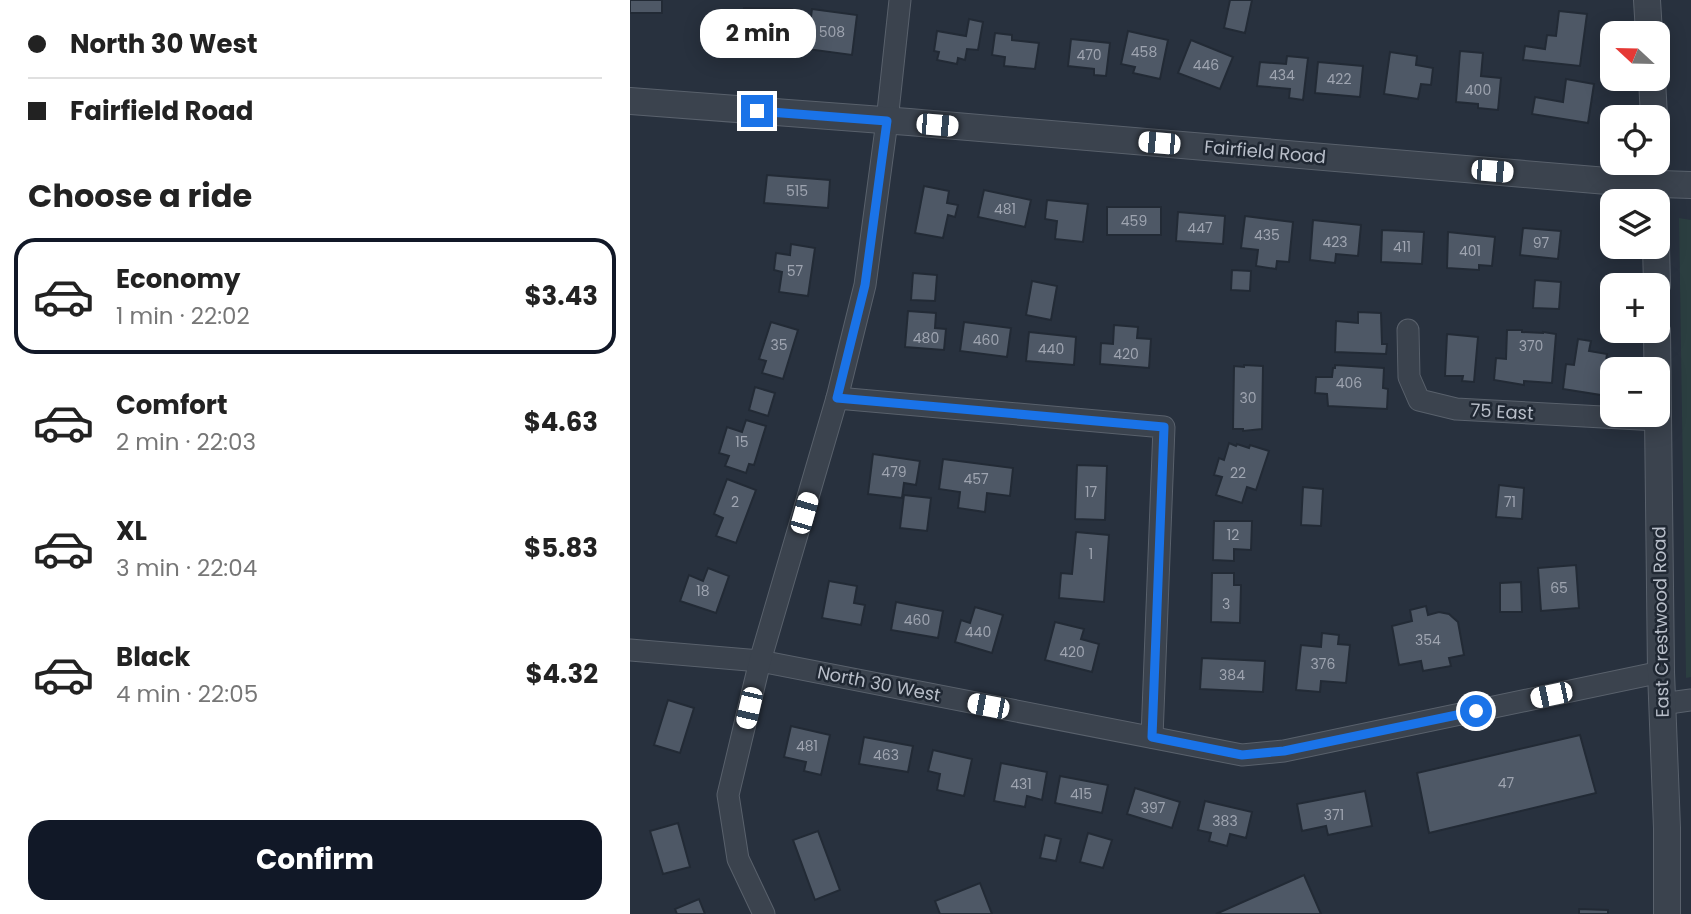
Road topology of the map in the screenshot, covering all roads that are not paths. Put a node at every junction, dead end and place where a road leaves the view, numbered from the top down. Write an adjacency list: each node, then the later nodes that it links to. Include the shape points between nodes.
1 (900, 0): 5 (street)
2 (1647, 0): 3 (street)
3 (1648, 21)
4 (630, 102): 5 (street, Fairfield Road)
5 (887, 121): 6 (street, Fairfield Road); 9 (street, via 865,285)
6 (1657, 182): 7 (street, Fairfield Road)
7 (1691, 185)
8 (1408, 330): 10 (street, 75 East, via 1409,377 1419,400 1456,409)
9 (837, 398): 13 (street); 17 (street, via 1164,427)
10 (1600, 417)
11 (1658, 427): 14 (street, East Crestwood Road)
12 (630, 650): 13 (street, North 30 West)
13 (760, 661): 17 (street, North 30 West); 18 (street, via 728,795 738,859)
14 (1661, 672): 16 (street, East Crestwood Road); 17 (street, North 30 West, via 1284,751 1242,755)
15 (1691, 700): 16 (street)
16 (1662, 704): 19 (street, East Crestwood Road)
17 (1152, 737)
18 (764, 914)
19 (1667, 914)

